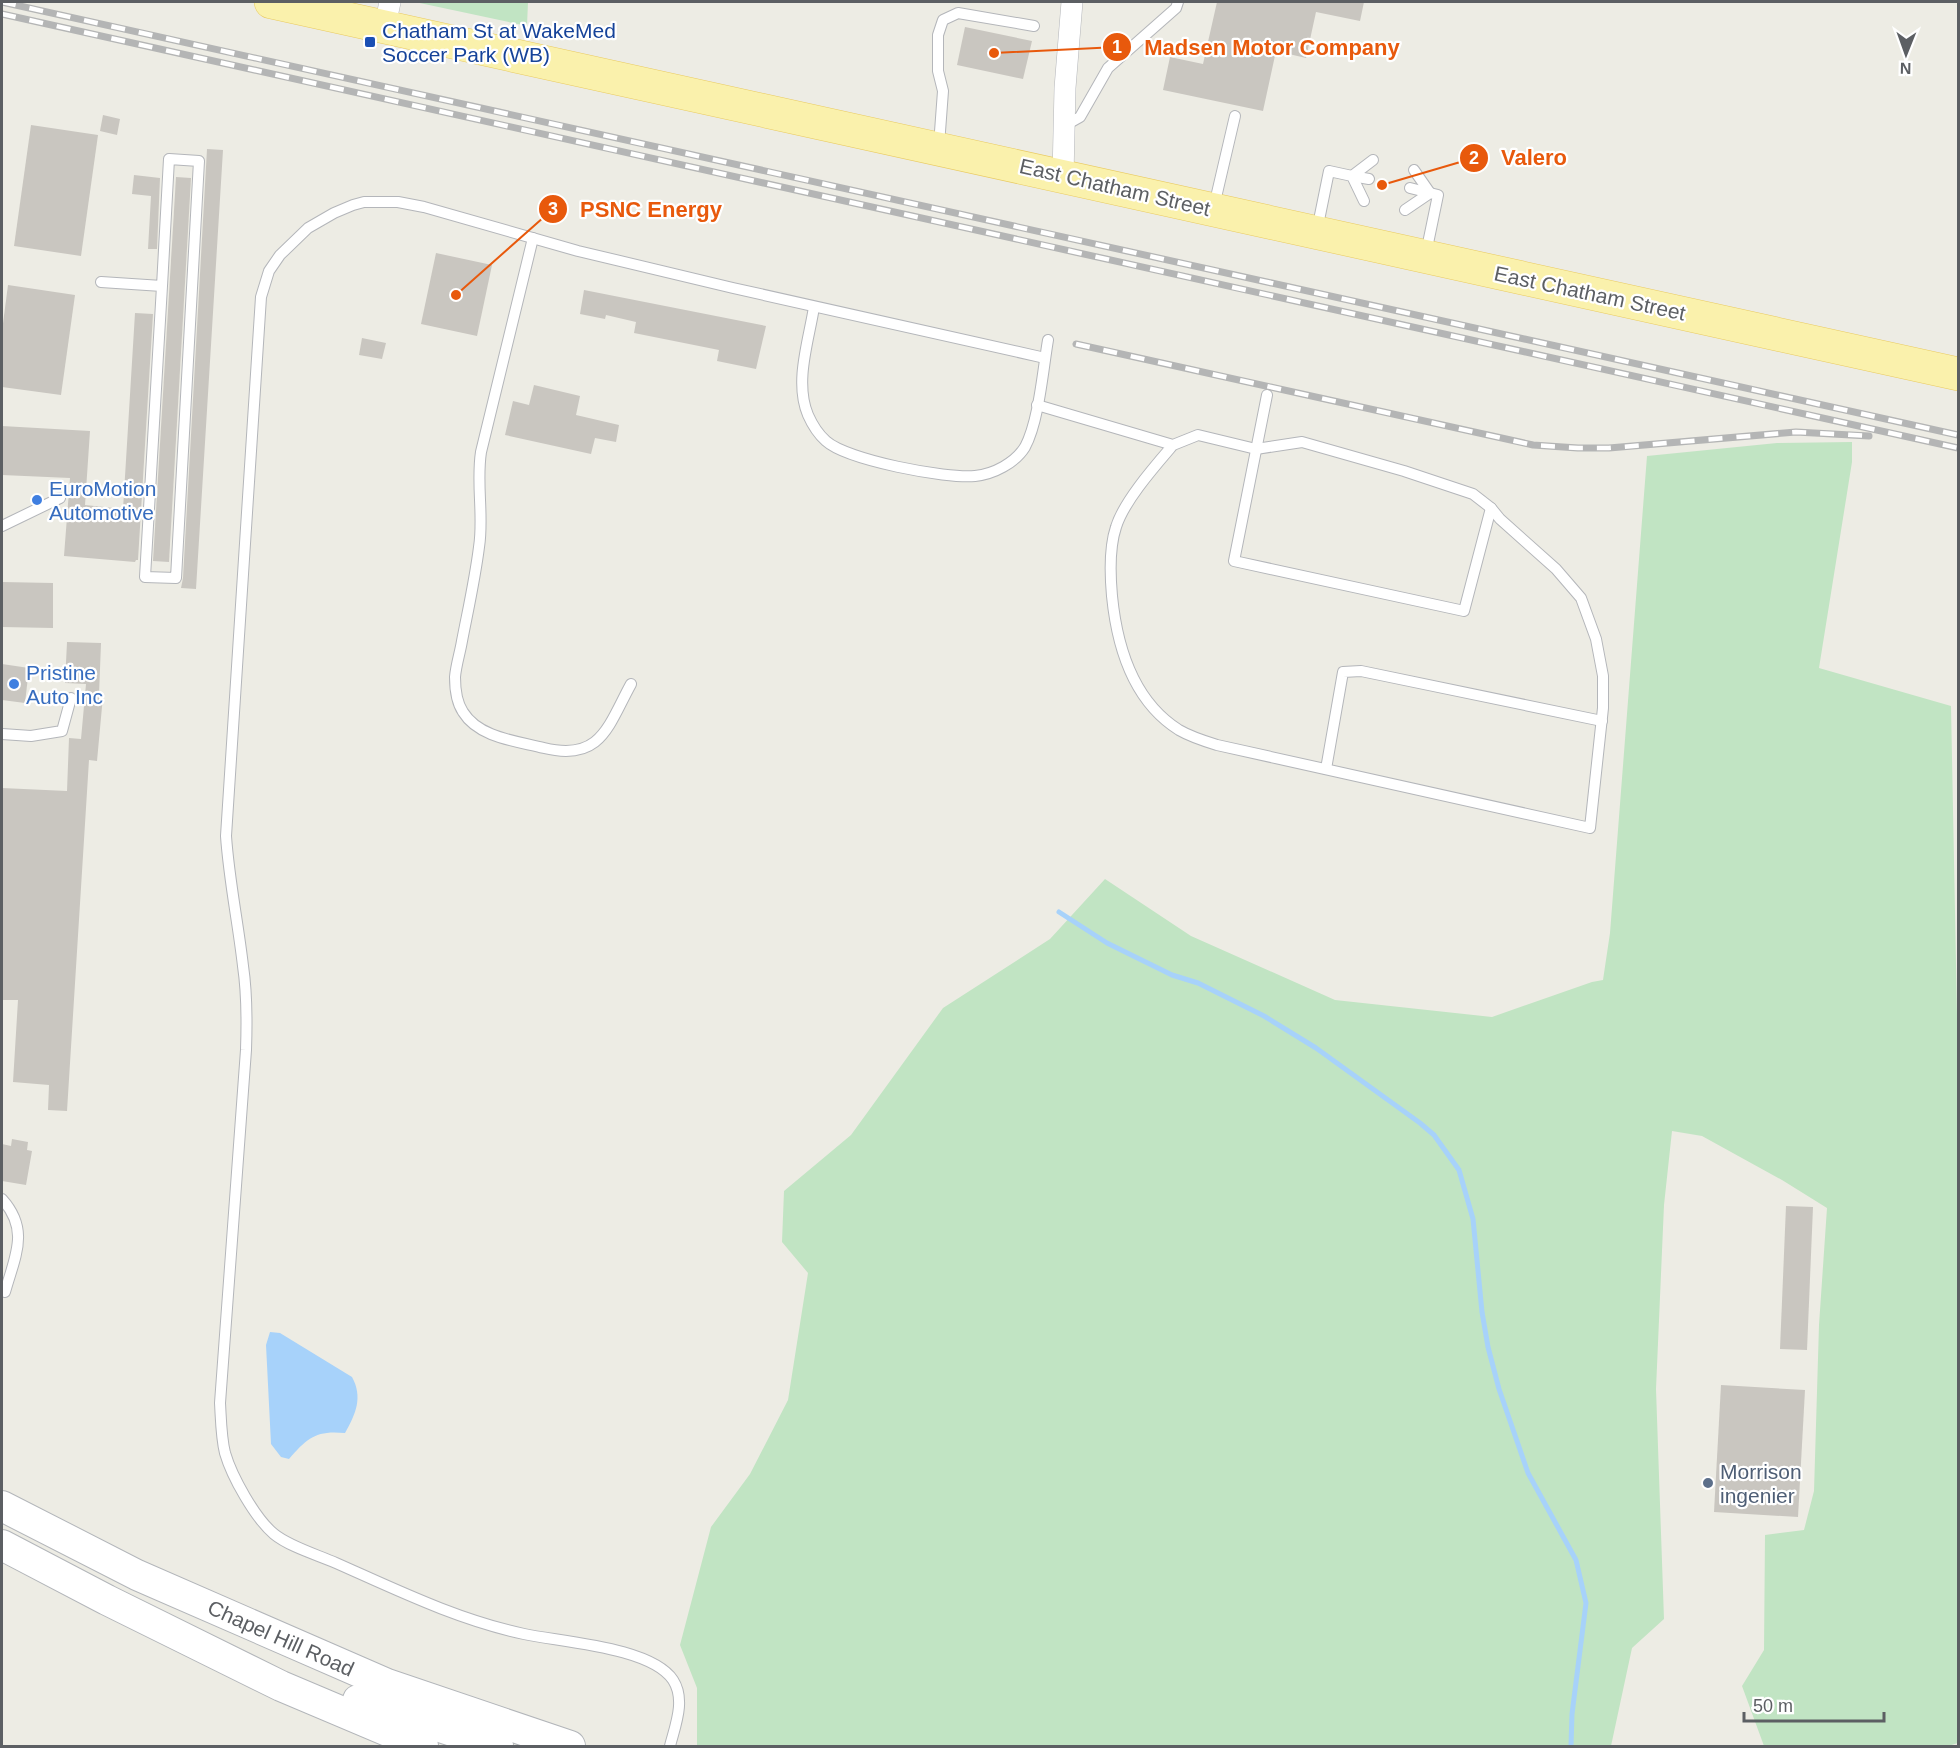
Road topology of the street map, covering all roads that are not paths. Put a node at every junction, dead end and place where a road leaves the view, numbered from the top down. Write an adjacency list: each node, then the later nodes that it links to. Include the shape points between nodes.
1 (272, 2): 4 (main road, East Chatham Street)
2 (1072, 2): 7 (street)
3 (1178, 2): 7 (lane, via 1108,68 1080,117)
4 (388, 14): 8 (main road, East Chatham Street)
5 (1034, 26): 8 (lane, via 958,13 942,20 938,35 942,91)
6 (1235, 116): 17 (lane)
7 (1064, 126): 11 (street)
8 (939, 148): 11 (main road, East Chatham Street)
9 (1373, 160): 12 (lane)
10 (1414, 170): 15 (lane)
11 (1063, 176): 17 (main road, East Chatham Street)
12 (1352, 176): 13 (lane); 16 (lane); 19 (lane, via 1329,171)
13 (1369, 179)
14 (1410, 189): 15 (lane)
15 (1430, 193): 18 (lane); 21 (lane, via 1438,195)
16 (1364, 201)
17 (1213, 209): 19 (main road, East Chatham Street)
18 (1406, 210)
19 (1316, 232): 21 (main road, East Chatham Street)
20 (533, 238): 24 (lane); 35 (lane, via 481,452 478,486 482,525 455,677 458,699 463,713 490,735 566,752 582,751 604,733); 48 (lane, via 406,203 364,202 308,228 269,271 261,297 226,836 247,1017 222,1354 221,1426 225,1454 248,1504 275,1534 427,1604 469,1619 523,1634 612,1650 645,1659 663,1670 674,1680 679,1694)
21 (1426, 256): 27 (main road, East Chatham Street)
22 (101, 282): 23 (lane)
23 (162, 286): 23 (lane, via 145,577 176,578 199,160 168,159)
24 (814, 307): 26 (lane); 29 (lane, via 802,378 804,404 816,430 842,452 954,476 977,476 997,471 1015,459 1032,428)
25 (1048, 340): 26 (lane)
26 (1045, 358): 29 (lane)
27 (1957, 372)
28 (1267, 395): 31 (lane)
29 (1037, 405): 30 (lane)
30 (1173, 445): 31 (lane, via 1198,435); 39 (lane, via 1128,503 1115,528 1111,584 1114,617 1132,677 1145,699 1179,730 1217,745)
31 (1256, 449): 33 (lane, via 1302,442 1473,494); 33 (lane, via 1234,561 1464,611)
32 (60, 498): 34 (lane)
33 (1491, 508): 37 (lane, via 1581,598 1596,639 1603,676)
34 (2, 526)
35 (631, 684)
36 (71, 698): 38 (lane, via 62,731 31,736)
37 (1602, 721): 39 (lane, via 1361,671 1343,672); 39 (lane, via 1590,828)
38 (2, 734)
39 (1326, 769)
40 (2, 1199): 41 (lane, via 13,1212 20,1243 5,1292)
41 (2, 1291)
42 (2, 1506): 47 (main road, Chapel Hill Road, via 137,1575 387,1684)
43 (2, 1545): 44 (main road, Chapel Hill Road)
44 (243, 1667): 45 (main road, Chapel Hill Road); 46 (main road, via 346,1695)
45 (423, 1746)
46 (498, 1746)
47 (570, 1746)
48 (670, 1746)

